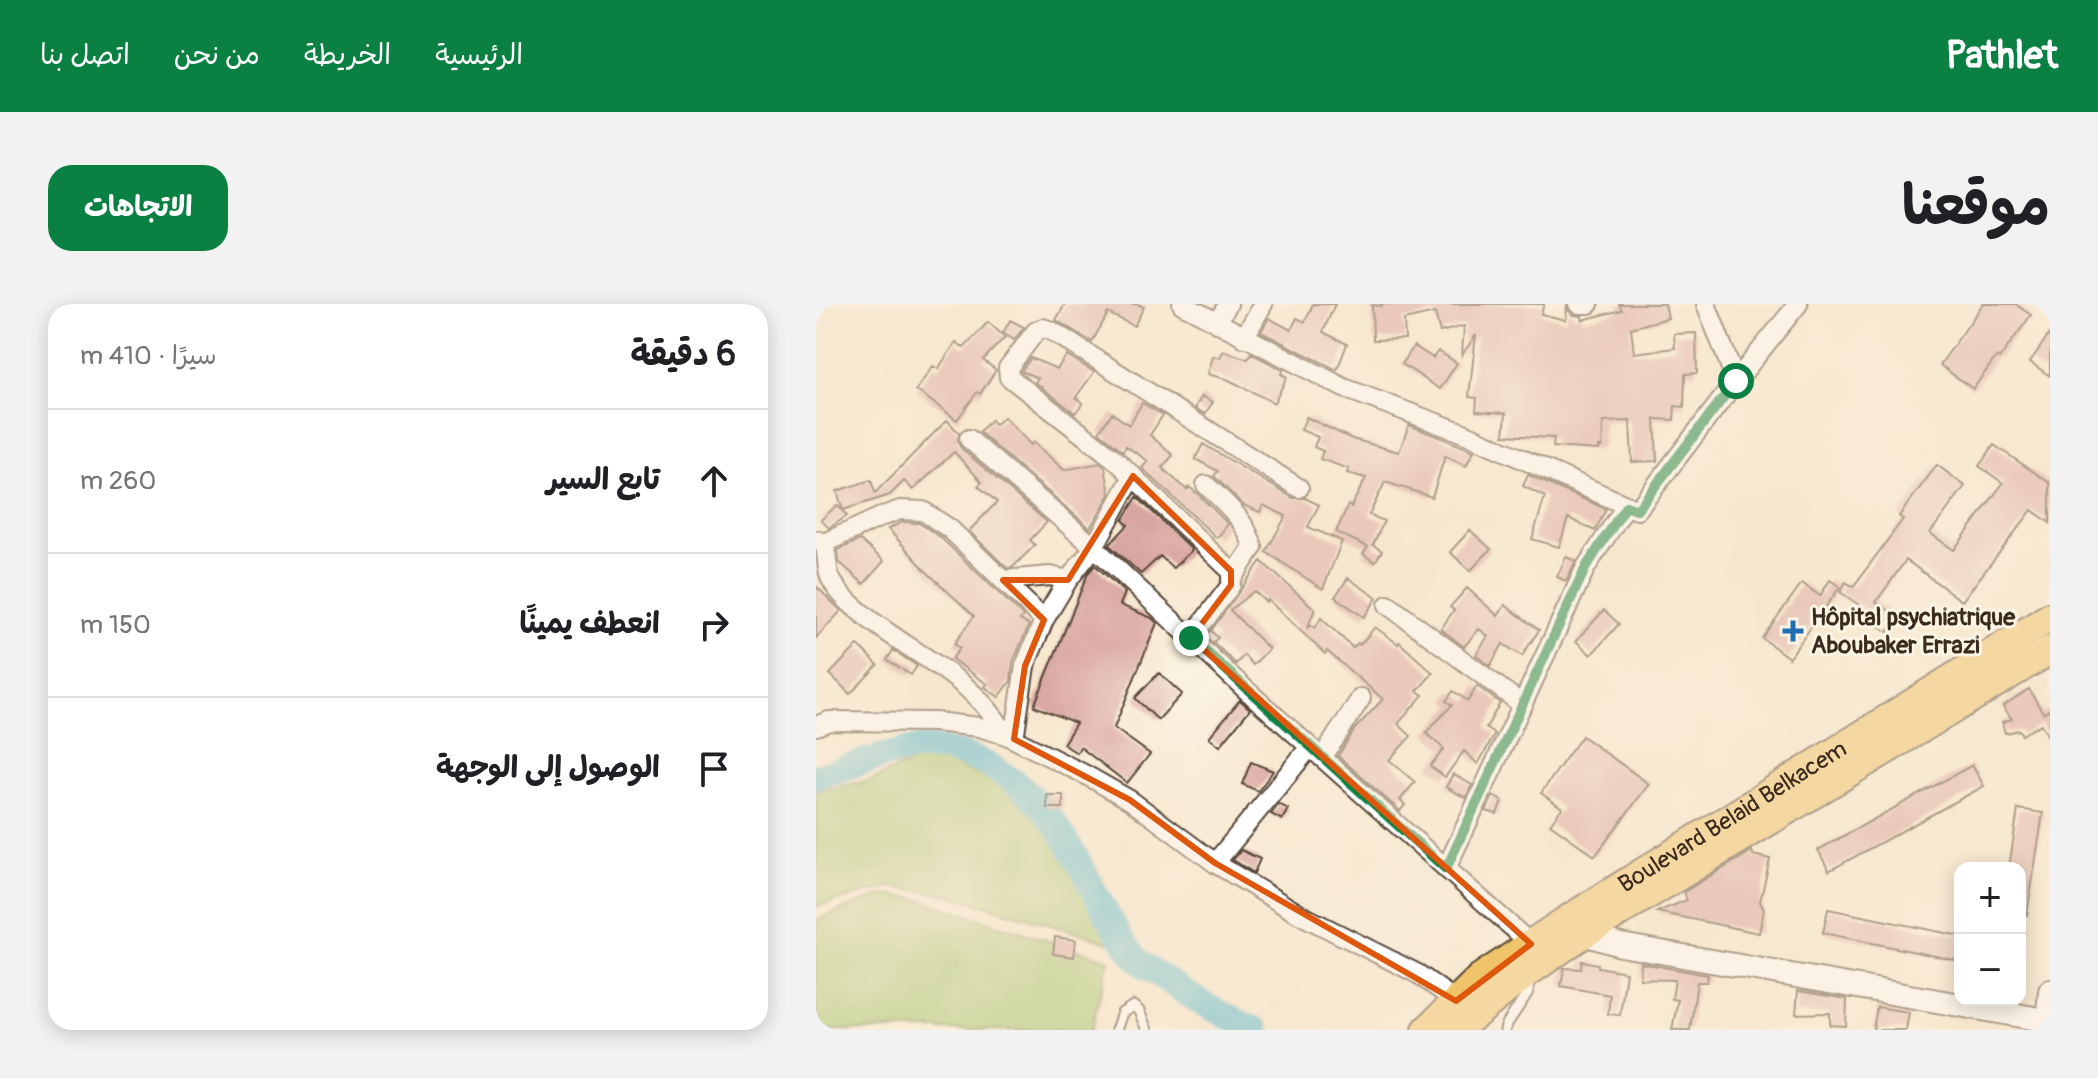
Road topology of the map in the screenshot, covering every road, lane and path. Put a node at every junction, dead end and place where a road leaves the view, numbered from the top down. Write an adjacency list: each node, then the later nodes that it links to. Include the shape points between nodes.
1 (1183, 304): 8 (street)
2 (1228, 304): 8 (street)
3 (1263, 304): 9 (street)
4 (1579, 304): 5 (street)
5 (1589, 304)
6 (1706, 304): 10 (street)
7 (1798, 304): 10 (street)
8 (1217, 323): 9 (street)
9 (1244, 338): 15 (street, via 1344,388 1466,434)
10 (1736, 381): 15 (street, via 1637,510)
11 (969, 439): 17 (street)
12 (1133, 476): 14 (street, via 1009,377 1008,368 1036,331 1052,331); 17 (street); 18 (street, via 1227,565)
13 (1206, 485): 18 (street, via 1250,535 1253,547)
14 (1299, 488)
15 (1626, 506): 27 (street, via 1586,567)
16 (820, 542): 19 (street, via 900,510 923,511 950,529); 29 (street, via 828,554 829,577 839,592 953,677 992,712)
17 (1094, 547): 20 (street); 24 (street)
18 (1232, 578): 24 (street)
19 (1003, 580): 20 (street); 23 (street)
20 (1068, 580): 23 (street)
21 (1388, 605): 27 (street)
22 (2050, 617): 33 (main road, Boulevard Belaid Belkacem)
23 (1044, 620): 29 (street, via 1025,666)
24 (1191, 638): 30 (street)
25 (2050, 650): 33 (main road, Boulevard Belaid Belkacem)
26 (1361, 698): 30 (street)
27 (1523, 705): 32 (street)
28 (816, 726): 29 (street, via 829,721 935,722)
29 (1010, 737): 31 (street, via 1130,800)
30 (1316, 753): 31 (street); 32 (street)
31 (1215, 863): 36 (street, via 1299,914 1418,974)
32 (1446, 869): 34 (street)
33 (1574, 928): 34 (main road, Boulevard Belaid Belkacem); 37 (street, via 1621,945)
34 (1529, 958): 36 (main road, Boulevard Belaid Belkacem, via 1480,978); 41 (main road, Boulevard Belaid Belkacem); 42 (lane, via 1528,992)
35 (2050, 991): 37 (street)
36 (1456, 1001): 40 (main road, Boulevard Belaid Belkacem)
37 (2046, 1024)
38 (1116, 1030): 39 (lane, via 1122,1013 1133,1006)
39 (1147, 1030)
40 (1427, 1030)
41 (1456, 1030)
42 (1505, 1030)

